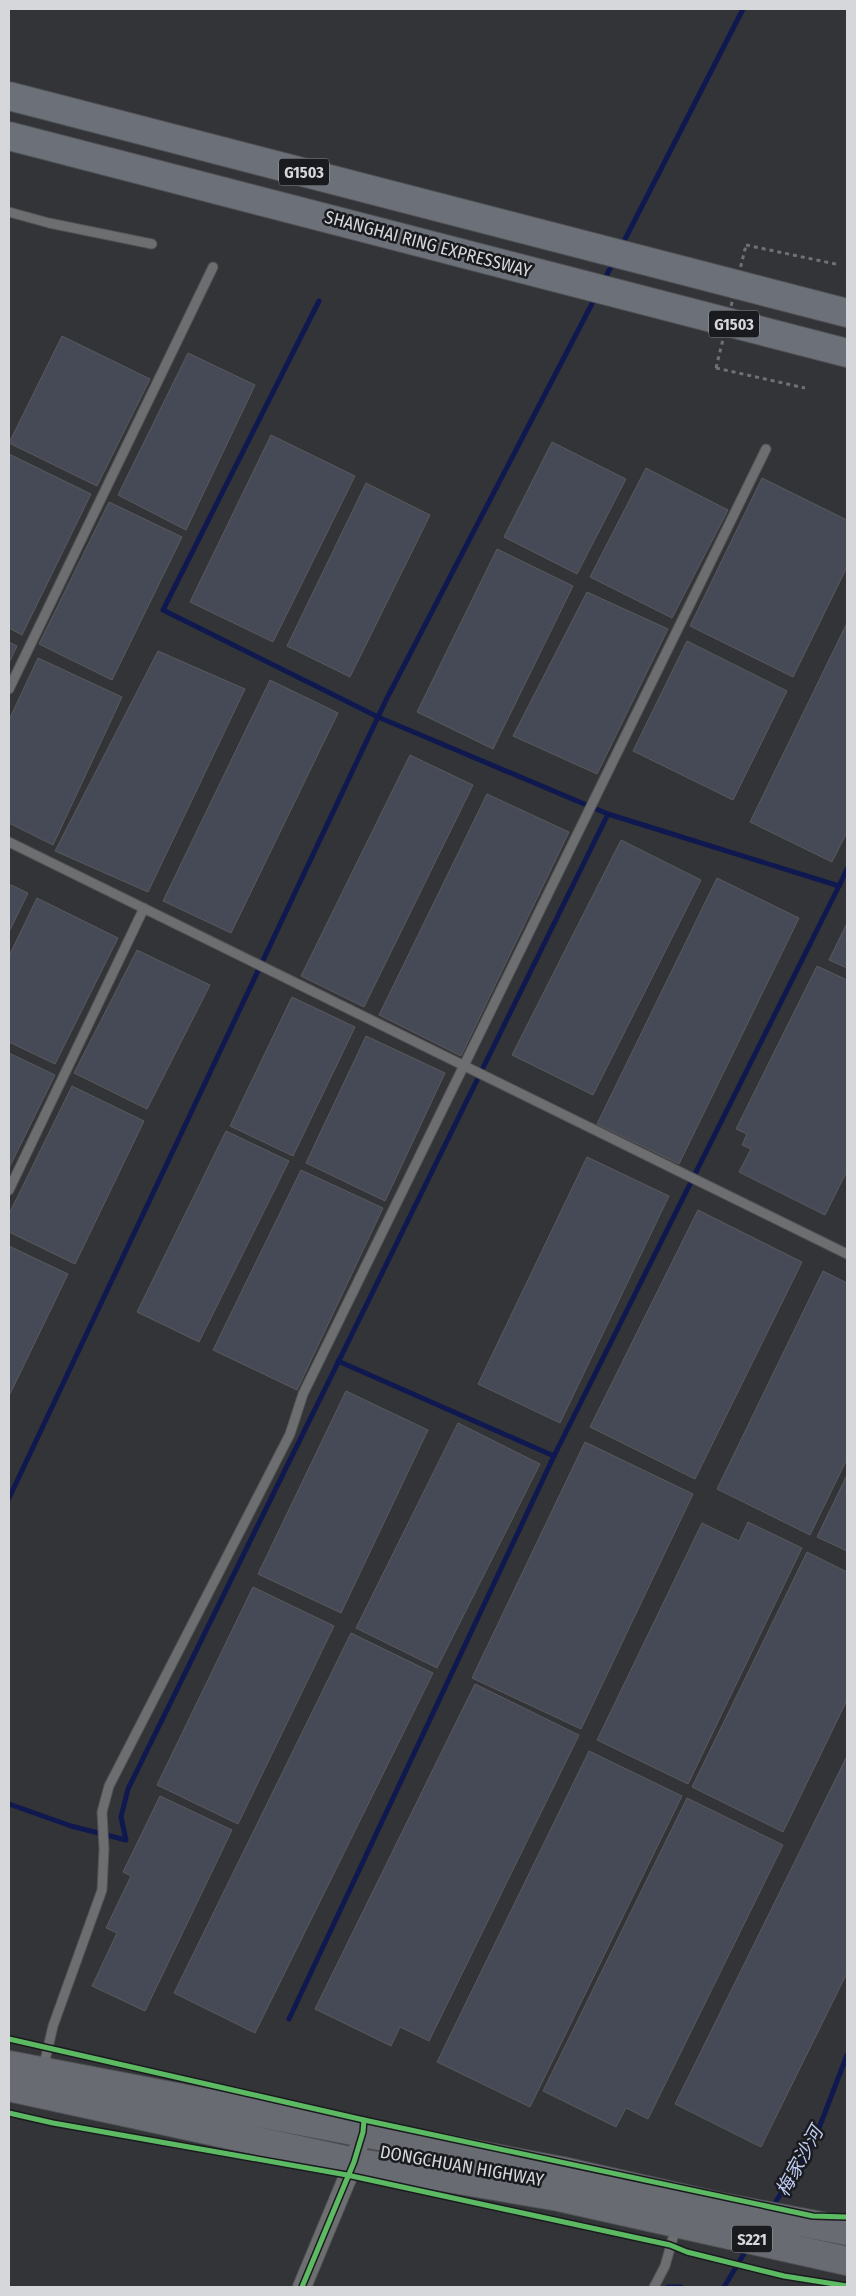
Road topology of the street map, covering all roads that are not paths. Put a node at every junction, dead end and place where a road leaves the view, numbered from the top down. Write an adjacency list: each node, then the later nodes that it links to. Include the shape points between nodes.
1 (9, 96): 6 (highway, G1503)
2 (9, 136): 7 (highway, SHANGHAI RING EXPRESSWAY / G1503)
3 (9, 212): 4 (lane)
4 (152, 244)
5 (213, 267): 9 (lane)
6 (847, 313)
7 (847, 353)
8 (766, 449): 12 (lane)
9 (9, 689)
10 (9, 842): 11 (lane)
11 (144, 908): 12 (lane); 13 (lane)
12 (464, 1066): 14 (lane); 16 (lane, via 303,1394 290,1434 109,1786 102,1812 102,1890 53,2026)
13 (9, 1190)
14 (847, 1254)
15 (9, 2065): 16 (main road, DONGCHUAN HIGHWAY / S221)
16 (42, 2071): 18 (main road, DONGCHUAN HIGHWAY / S221)
17 (9, 2087): 19 (main road, DONGCHUAN HIGHWAY / S221)
18 (363, 2132): 19 (street); 20 (main road, DONGCHUAN HIGHWAY / S221, via 562,2171)
19 (354, 2162): 21 (main road, DONGCHUAN HIGHWAY / S221, via 559,2197); 25 (street)
20 (710, 2218): 21 (main road, DONGCHUAN HIGHWAY / S221); 23 (main road, DONGCHUAN HIGHWAY / S221)
21 (677, 2223): 26 (lane, via 665,2266)
22 (847, 2231): 23 (main road, DONGCHUAN HIGHWAY / S221)
23 (804, 2237): 24 (main road, DONGCHUAN HIGHWAY / S221)
24 (847, 2260)
25 (302, 2287)
26 (654, 2287)

